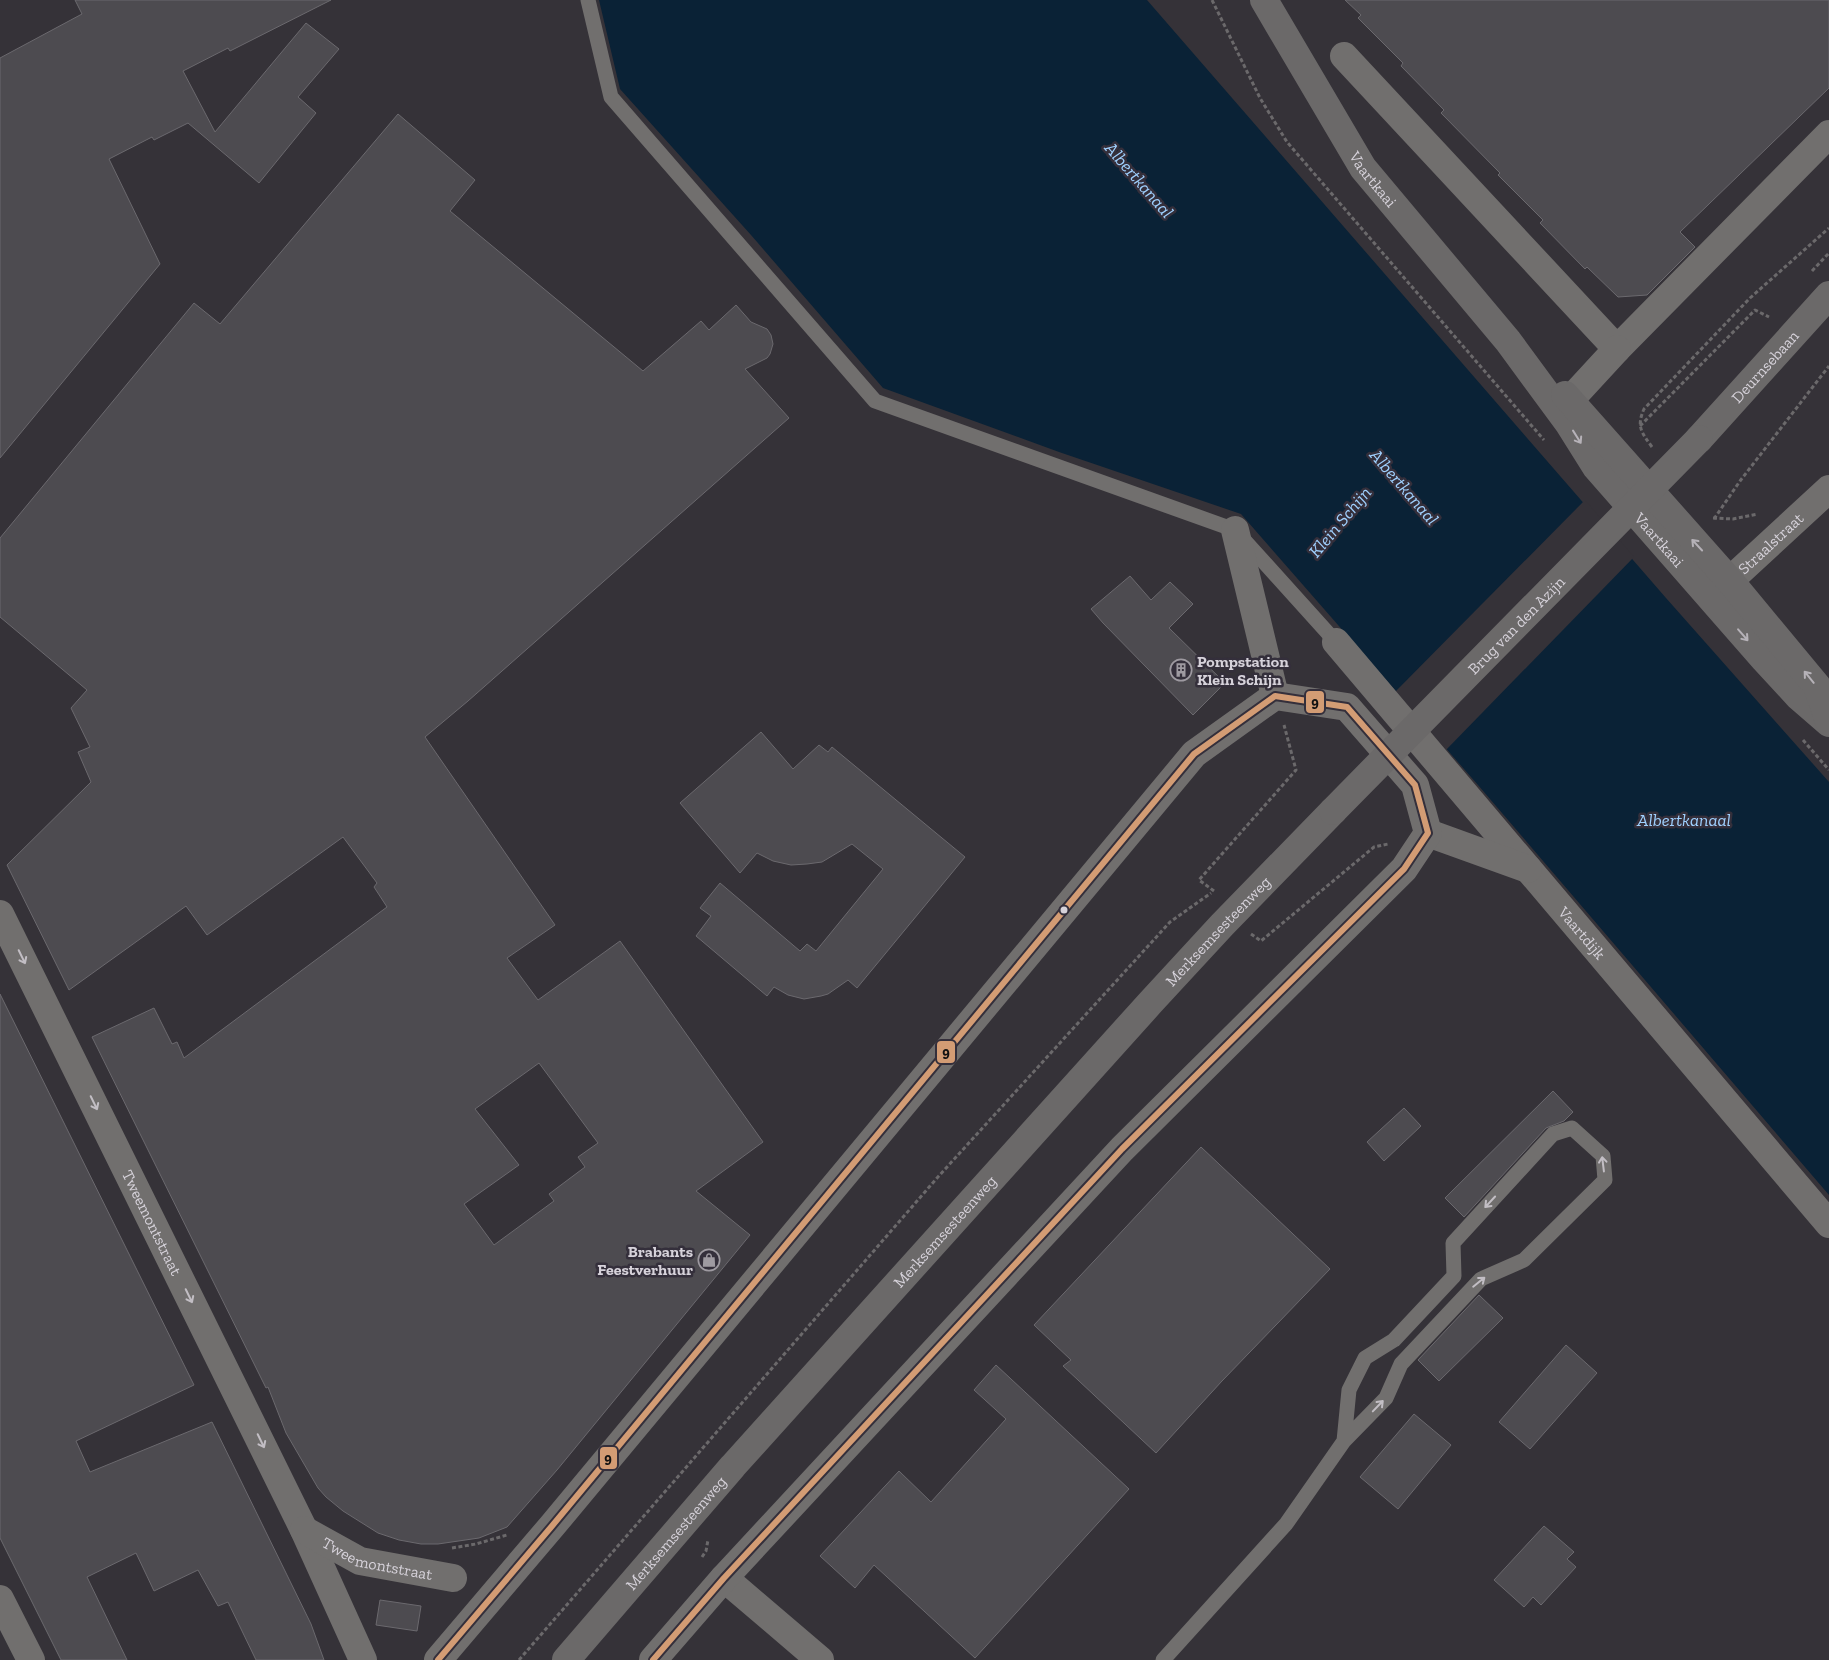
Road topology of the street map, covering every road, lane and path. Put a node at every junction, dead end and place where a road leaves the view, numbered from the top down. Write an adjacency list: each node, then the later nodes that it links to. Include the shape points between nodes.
1 (588, 0): 17 (lane, via 611,96 875,401)
2 (1212, 0): 14 (path, via 1260,98 1287,142)
3 (1264, 0): 9 (main road, Vaartkaai, via 1362,168)
4 (1344, 56): 10 (street)
5 (1829, 134): 10 (street)
6 (1829, 228): 8 (path, via 1750,298 1648,404 1640,418 1640,426 1755,310)
7 (1829, 296): 13 (main road, Deurnsebaan)
8 (1769, 317)
9 (1508, 341): 12 (main road, Vaartkaai); 19 (main road, Vaartkaai, one-way to 19, via 1570,424 1596,467)
10 (1616, 349): 12 (street)
11 (1829, 366): 16 (path)
12 (1570, 400): 18 (main road, Vaartkaai, one-way to 12)
13 (1699, 438): 23 (main road, Brug van den Azijn, bridge)
14 (1545, 442)
15 (1829, 489): 18 (street, Straalstraat)
16 (1714, 519)
17 (1235, 530): 20 (lane); 21 (street)
18 (1730, 581): 19 (street, Straalstraat); 22 (main road, Vaartkaai, one-way to 18, via 1817,686)
19 (1710, 599): 22 (main road, Vaartkaai, one-way to 22, via 1764,660)
20 (1336, 642): 26 (street, Vaartdijk)
21 (1275, 696): 24 (street, via 1347,707 1415,785); 31 (street, via 1194,754); 40 (path, via 1296,770 1199,880 1214,891 1170,922 937,1178)
22 (1829, 722)
23 (1333, 811): 41 (main road, Merksemsesteenweg, via 1150,1003 733,1466)
24 (1428, 833): 26 (street); 35 (street, via 1404,869 1122,1149)
25 (1374, 847): 28 (path)
26 (1529, 869): 29 (street, Vaartdijk)
27 (0, 914): 32 (street, Tweemontstraat, one-way to 32)
28 (1261, 941)
29 (1829, 1224)
30 (1344, 1442): 30 (lane, one-way to 30, via 1386,1398 1401,1364 1481,1279 1524,1260 1605,1180 1603,1156 1572,1128 1553,1134 1453,1243 1454,1276 1394,1340 1365,1358 1349,1390); 44 (lane, via 1286,1524)
31 (552, 1526): 33 (path); 39 (street)
32 (304, 1530): 34 (street, Tweemontstraat, via 360,1561); 38 (street, Tweemontstraat)
33 (448, 1548)
34 (453, 1578)
35 (724, 1578): 42 (street); 43 (street)
36 (2, 1608): 37 (street)
37 (31, 1660)
38 (363, 1660)
39 (438, 1660)
40 (519, 1660)
41 (566, 1660)
42 (653, 1660)
43 (820, 1660)
44 (1163, 1660)

